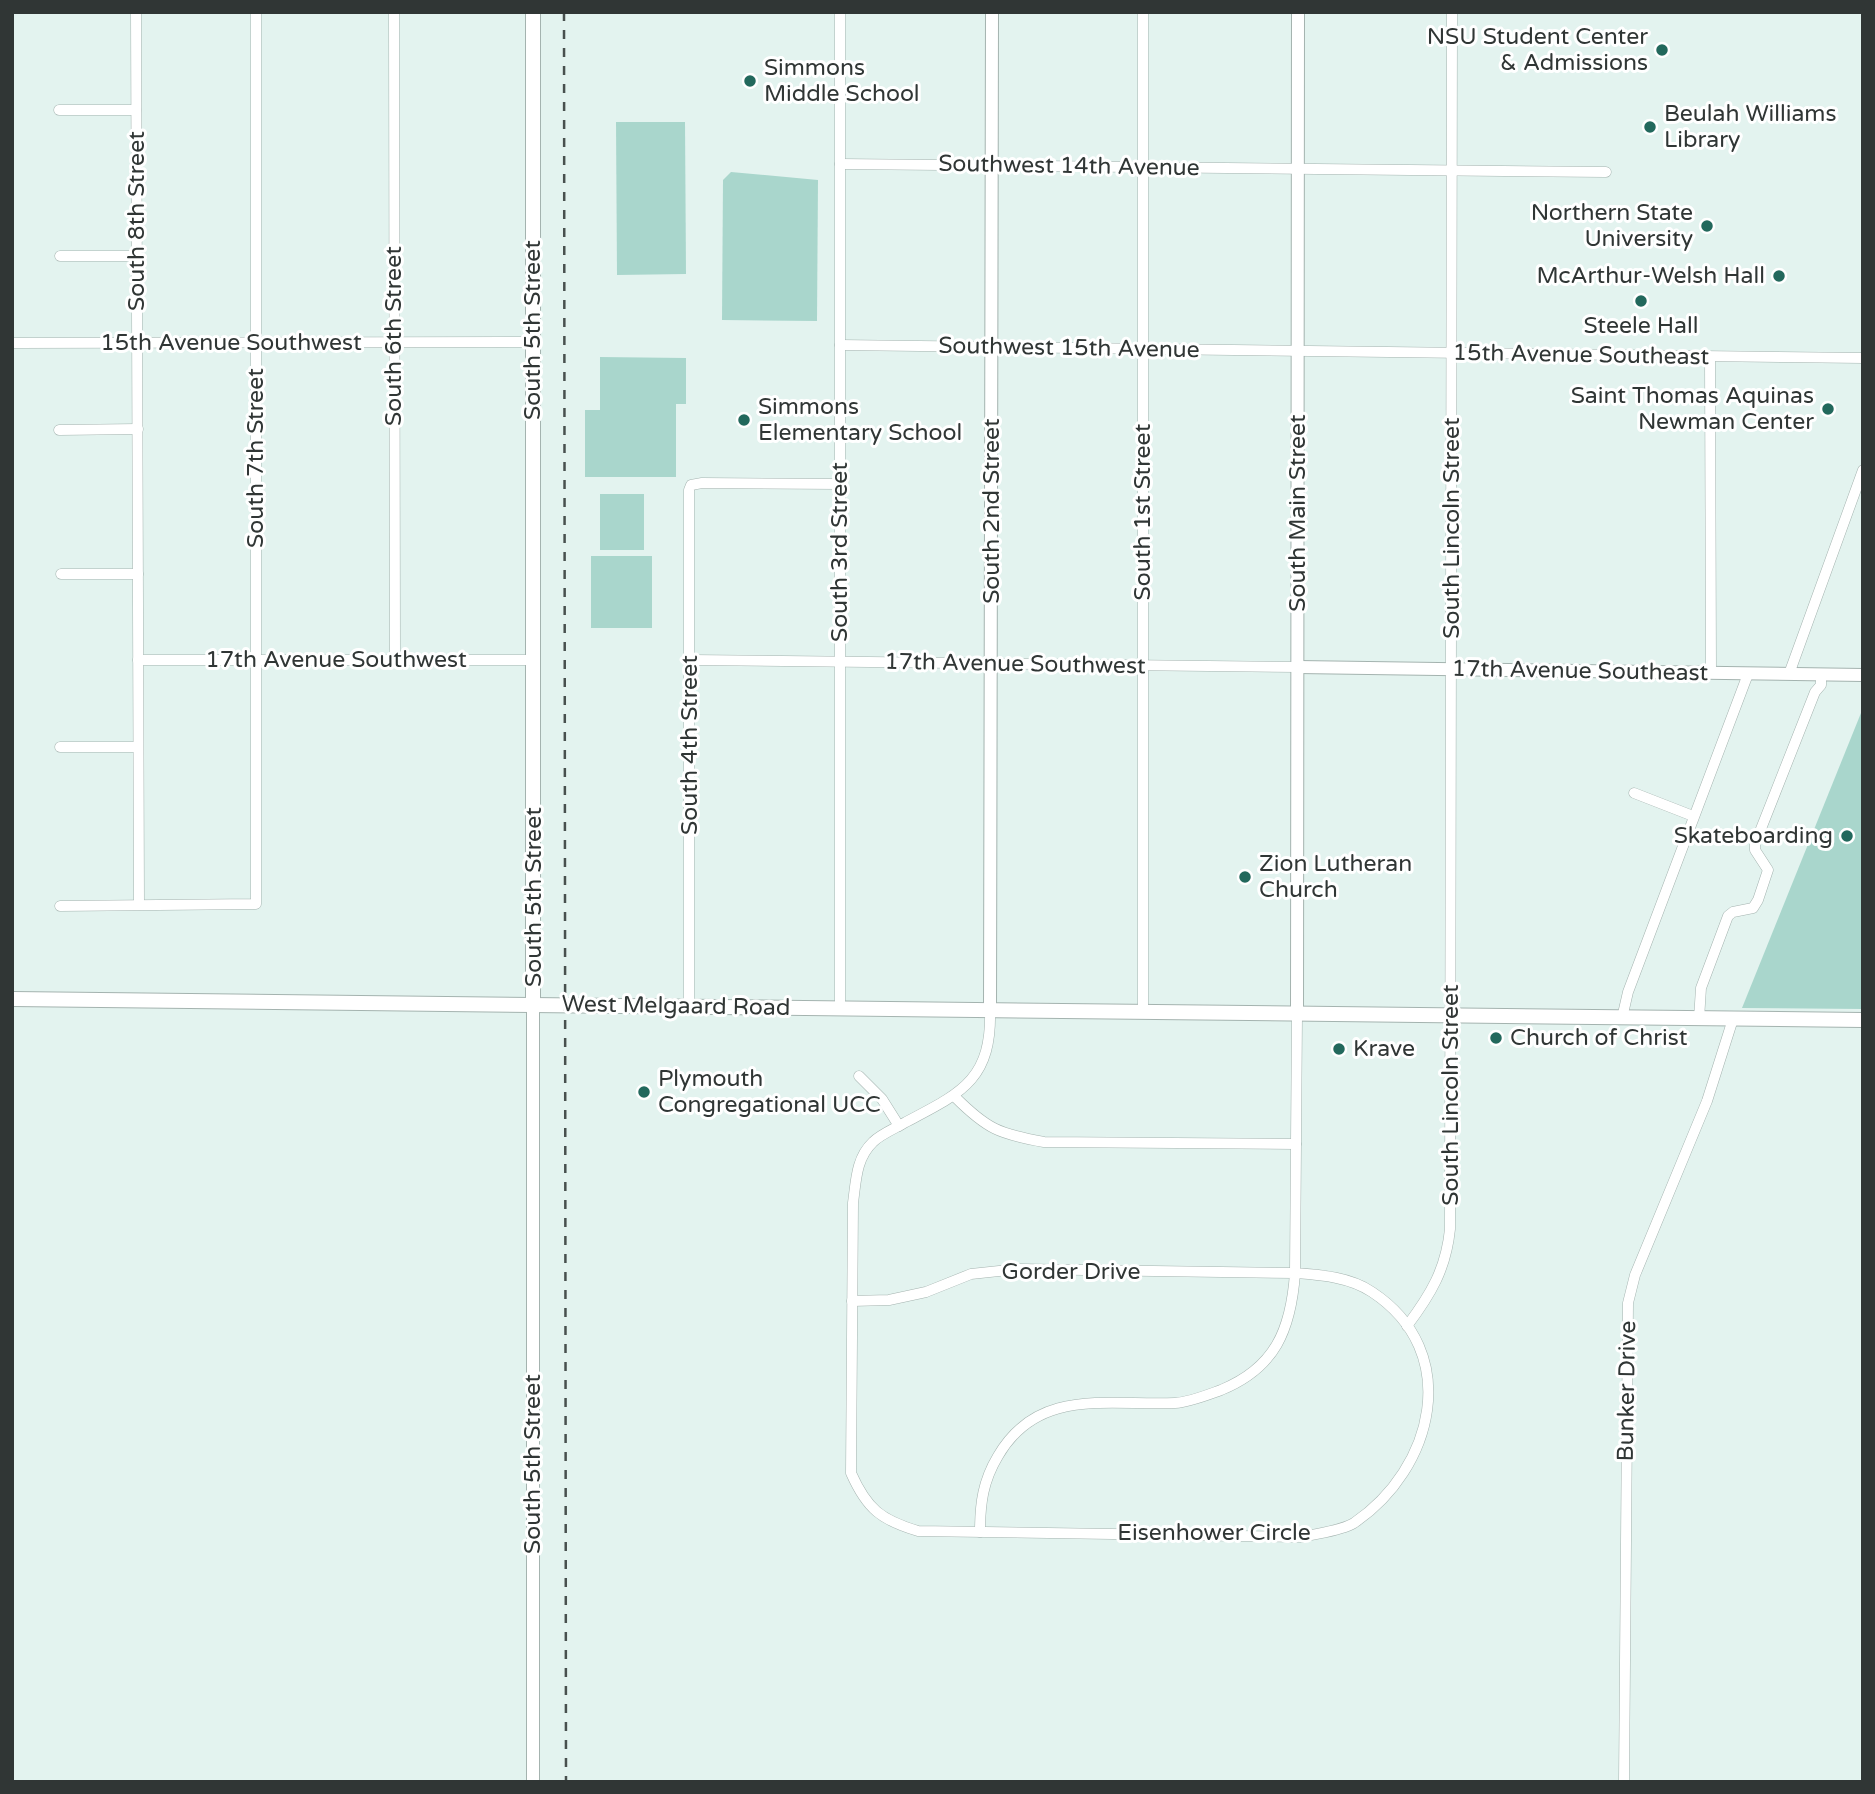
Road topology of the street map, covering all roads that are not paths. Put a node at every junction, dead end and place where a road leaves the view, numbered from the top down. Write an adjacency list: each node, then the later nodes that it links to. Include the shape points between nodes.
1 (136, 12): 11 (street, South 8th Street)
2 (256, 12): 24 (street, South 7th Street)
3 (394, 12): 20 (street, South 6th Street)
4 (533, 12): 21 (main road, South 5th Street)
5 (840, 12): 12 (street, South 3rd Street)
6 (992, 12): 13 (street, South 2nd Street)
7 (1143, 12): 14 (street, South 1st Street)
8 (1298, 12): 15 (street, South Main Street)
9 (1452, 12): 16 (street, South Lincoln Street)
10 (59, 110): 11 (street)
11 (136, 110): 19 (street, South 8th Street)
12 (840, 163): 13 (street, Southwest 14th Avenue); 25 (street, South 3rd Street)
13 (991, 165): 14 (street, Southwest 14th Avenue); 26 (street, South 2nd Street)
14 (1143, 168): 15 (street, Southwest 14th Avenue); 27 (street, South 1st Street)
15 (1298, 169): 16 (street, Southwest 14th Avenue); 28 (street, South Main Street)
16 (1452, 171): 17 (street, Southwest 14th Avenue); 29 (street, South Lincoln Street)
17 (1606, 172)
18 (60, 256): 19 (street)
19 (136, 256): 23 (street, South 8th Street)
20 (394, 342): 21 (street, 15th Avenue Southwest); 24 (street, 15th Avenue Southwest); 39 (street, South 6th Street)
21 (533, 342): 41 (main road, South 5th Street)
22 (12, 343): 23 (street, 15th Avenue Southwest)
23 (137, 343): 24 (street, 15th Avenue Southwest); 32 (street, South 8th Street)
24 (255, 343): 38 (street, South 7th Street)
25 (840, 345): 26 (street, Southwest 15th Avenue); 35 (street, South 3rd Street)
26 (992, 348): 27 (street, Southwest 15th Avenue); 44 (street, South 2nd Street)
27 (1143, 350): 28 (street, Southwest 15th Avenue); 45 (street, South 1st Street)
28 (1298, 351): 29 (street, 15th Avenue Southeast); 46 (street, South Main Street)
29 (1452, 353): 30 (street, 15th Avenue Southeast); 47 (street, South Lincoln Street)
30 (1710, 357): 31 (street, 15th Avenue Southeast); 48 (street)
31 (1863, 358)
32 (138, 429): 33 (street); 37 (street, South 8th Street)
33 (59, 430)
34 (1863, 470): 50 (street)
35 (840, 484): 42 (street, South 4th Street, via 691,485); 43 (street, South 3rd Street)
36 (61, 574): 37 (street)
37 (138, 574): 40 (street, South 8th Street)
38 (257, 659): 39 (street, 17th Avenue Southwest); 40 (street, 17th Avenue Southwest); 57 (street, South 7th Street, via 256,904)
39 (395, 659): 41 (street, 17th Avenue Southwest)
40 (138, 660): 54 (street, South 8th Street)
41 (535, 660): 60 (main road, South 5th Street)
42 (691, 660): 43 (street, 17th Avenue Southwest); 61 (street, South 4th Street)
43 (840, 661): 44 (street, 17th Avenue Southwest); 62 (street, South 3rd Street)
44 (993, 663): 45 (street, 17th Avenue Southwest); 63 (street, South 2nd Street)
45 (1142, 665): 46 (street, 17th Avenue Southwest); 64 (street, South 1st Street)
46 (1298, 667): 47 (street, 17th Avenue Southeast); 65 (street, South Main Street)
47 (1451, 669): 48 (street, 17th Avenue Southeast); 66 (street, South Lincoln Street)
48 (1711, 673): 49 (street, 17th Avenue Southeast)
49 (1748, 674): 50 (street, 17th Avenue Southeast); 56 (street)
50 (1789, 674): 51 (street, 17th Avenue Southeast)
51 (1821, 675): 52 (street, 17th Avenue Southeast); 68 (street, via 1821,685 1755,844 1768,870 1758,900 1753,908 1728,916 1701,988)
52 (1863, 676)
53 (60, 747): 54 (street)
54 (138, 747): 57 (street, South 8th Street)
55 (1634, 793): 56 (street)
56 (1693, 816): 67 (street)
57 (139, 904): 58 (street)
58 (60, 906)
59 (12, 999): 60 (main road, West Melgaard Road)
60 (533, 1004): 61 (main road, West Melgaard Road); 79 (street, South 5th Street)
61 (689, 1006): 62 (main road, West Melgaard Road)
62 (839, 1008): 63 (main road, West Melgaard Road)
63 (990, 1010): 64 (main road, West Melgaard Road); 72 (street, Eisenhower Circle, via 988,1048 970,1082)
64 (1143, 1012): 65 (main road, West Melgaard Road)
65 (1297, 1014): 66 (main road, West Melgaard Road); 74 (street)
66 (1452, 1016): 67 (main road, West Melgaard Road); 77 (street, South Lincoln Street, via 1447,1256 1440,1278)
67 (1622, 1018): 68 (main road, West Melgaard Road)
68 (1699, 1018): 69 (main road, West Melgaard Road)
69 (1733, 1019): 70 (main road, West Melgaard Road); 80 (street, Bunker Drive, via 1707,1101 1635,1275 1628,1303)
70 (1863, 1020)
71 (859, 1076): 73 (street, via 882,1099)
72 (955, 1097): 73 (street, Eisenhower Circle); 74 (street, via 976,1119 1003,1134 1044,1142)
73 (899, 1126): 76 (street, Eisenhower Circle, via 873,1142 857,1167)
74 (1296, 1144): 75 (street)
75 (1295, 1273): 76 (street, Gorder Drive, via 1018,1269 971,1274 926,1292 889,1300); 77 (street, Eisenhower Circle, via 1331,1276 1372,1292); 78 (street, via 1277,1346 1245,1380 1178,1403 1085,1402 1060,1407 1020,1427 1005,1444 981,1494)
76 (852, 1301): 78 (street, Eisenhower Circle, via 850,1461 866,1503 890,1522 918,1531)
77 (1407, 1325): 78 (street, Eisenhower Circle, via 1429,1379 1428,1413 1415,1454 1397,1484 1352,1524 1303,1536)
78 (980, 1532)
79 (533, 1782)
80 (1624, 1782)

